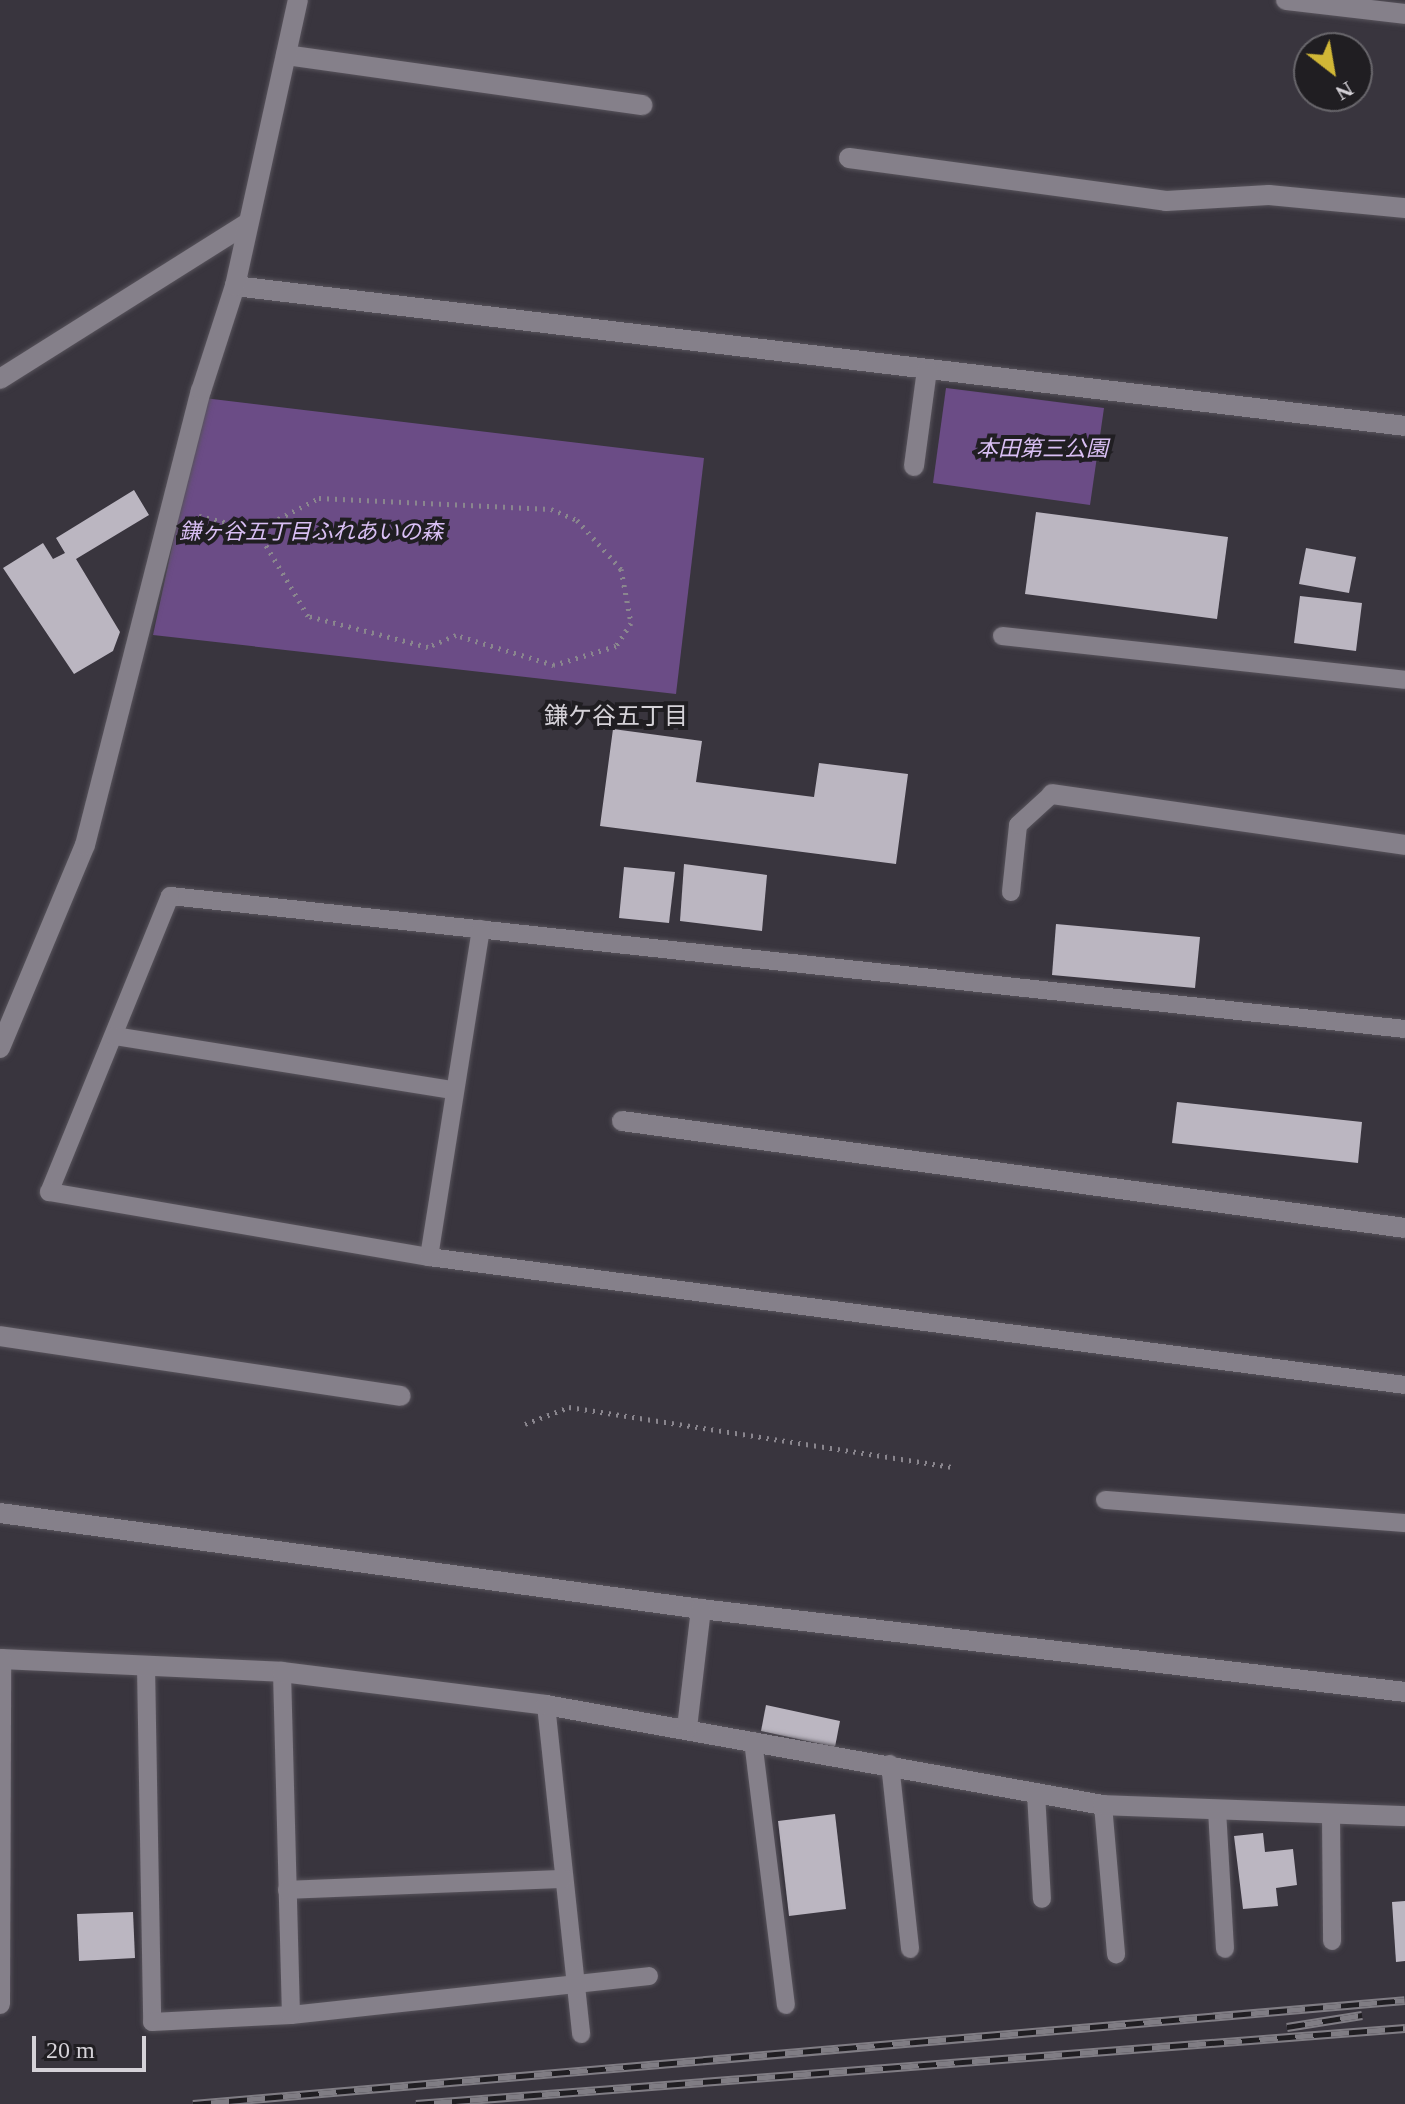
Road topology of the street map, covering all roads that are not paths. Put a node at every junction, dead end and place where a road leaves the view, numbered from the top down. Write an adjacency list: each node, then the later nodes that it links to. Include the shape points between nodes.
1 (298, 0): 4 (street)
2 (1286, 0): 3 (street)
3 (1405, 14)
4 (286, 55): 5 (street); 8 (street)
5 (643, 105)
6 (849, 158): 7 (street, via 1166,201 1269,195)
7 (1405, 208)
8 (246, 224): 9 (street); 11 (street)
9 (235, 286): 10 (street); 22 (street, via 85,845)
10 (927, 370): 12 (street); 13 (street)
11 (0, 379)
12 (1405, 426)
13 (914, 466)
14 (1002, 636): 15 (lane)
15 (1405, 680)
16 (1052, 794): 17 (street); 18 (lane, via 1018,825)
17 (1405, 845)
18 (1011, 892)
19 (481, 929): 20 (lane); 21 (lane, via 170,896); 23 (lane)
20 (1405, 1029)
21 (115, 1036): 23 (lane); 26 (lane, via 49,1192)
22 (0, 1048)
23 (452, 1090): 26 (lane)
24 (622, 1121): 25 (street)
25 (1405, 1228)
26 (429, 1257): 28 (lane)
27 (0, 1336): 29 (street)
28 (1405, 1385)
29 (401, 1396)
30 (1105, 1500): 32 (lane)
31 (0, 1513): 33 (street)
32 (1405, 1523)
33 (701, 1609): 37 (street); 39 (street)
34 (1, 1659): 35 (street); 56 (street)
35 (146, 1666): 36 (street); 58 (lane, via 152,2022)
36 (282, 1672): 38 (street); 48 (lane)
37 (1405, 1692)
38 (546, 1705): 39 (street); 47 (lane)
39 (687, 1728): 40 (street)
40 (753, 1741): 41 (street); 57 (lane)
41 (890, 1764): 42 (street); 51 (lane)
42 (1036, 1793): 43 (street); 49 (lane)
43 (1103, 1805): 44 (street); 53 (lane)
44 (1217, 1810): 45 (street); 52 (lane)
45 (1331, 1815): 46 (street); 50 (lane)
46 (1405, 1816)
47 (564, 1879): 48 (lane); 55 (lane)
48 (287, 1890): 58 (lane)
49 (1042, 1899)
50 (1332, 1941)
51 (910, 1949)
52 (1225, 1949)
53 (1116, 1954)
54 (649, 1976): 55 (lane)
55 (575, 1981): 58 (lane); 59 (lane)
56 (0, 2004)
57 (786, 2005)
58 (291, 2015)
59 (581, 2034)

